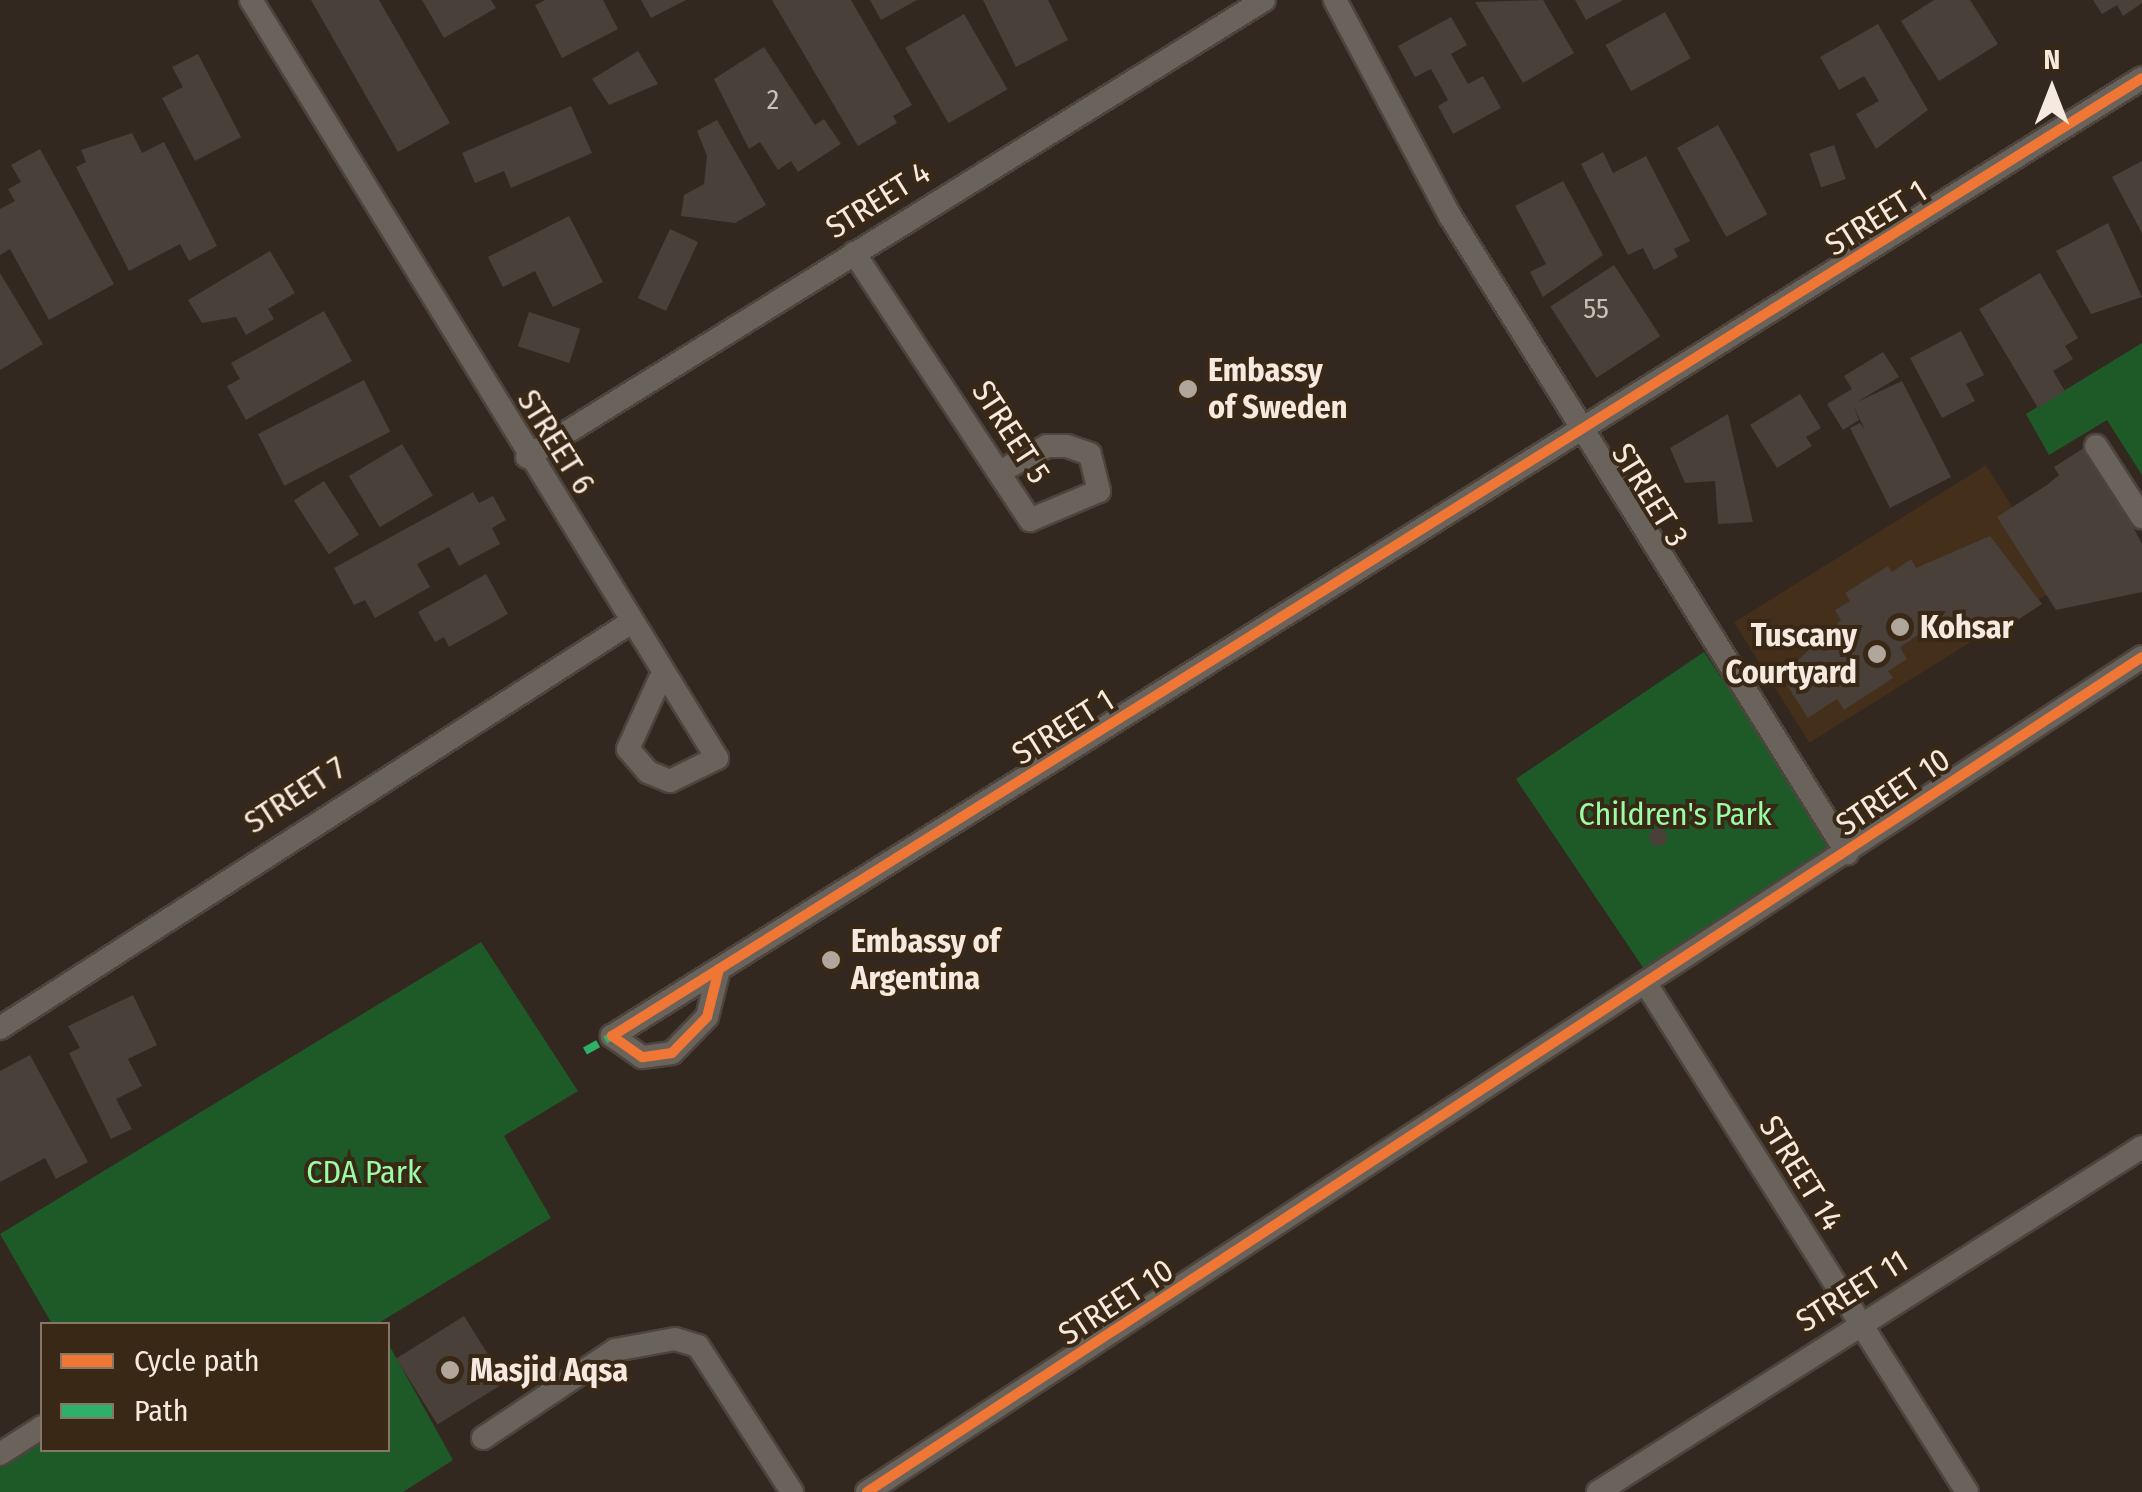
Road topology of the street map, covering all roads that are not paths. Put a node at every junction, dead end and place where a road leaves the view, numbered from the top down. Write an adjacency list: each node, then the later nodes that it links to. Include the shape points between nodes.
1 (251, 0): 8 (street, STREET 6)
2 (1264, 0): 5 (street, STREET 4)
3 (1335, 0): 6 (street, STREET 3, via 1450,216)
4 (2142, 78): 6 (street, STREET 1)
5 (854, 253): 8 (street, STREET 4); 9 (street, STREET 5, via 1030,520 1099,492 1090,454 1067,446 1047,446)
6 (1582, 434): 14 (street, STREET 3); 15 (street, STREET 1)
7 (2096, 446): 10 (street)
8 (526, 457): 11 (street, STREET 6)
9 (1001, 472)
10 (2142, 517)
11 (630, 623): 13 (street, STREET 6, via 717,758 670,781 648,772 628,749); 17 (street, STREET 7)
12 (2142, 658): 14 (street, STREET 10)
13 (659, 681)
14 (1847, 853): 16 (street, STREET 10)
15 (720, 970): 15 (street, STREET 1, via 707,1017 672,1053 642,1057 612,1036)
16 (1648, 988): 19 (street, STREET 14); 24 (street, STREET 10)
17 (0, 1028)
18 (2142, 1147): 19 (street, STREET 11)
19 (1857, 1326): 25 (street, STREET 11); 26 (street, STREET 14)
20 (40, 1428): 22 (street)
21 (483, 1438): 23 (street, via 615,1350 676,1339 698,1346)
22 (0, 1454)
23 (792, 1492)
24 (867, 1492)
25 (1598, 1492)
26 (1967, 1492)

